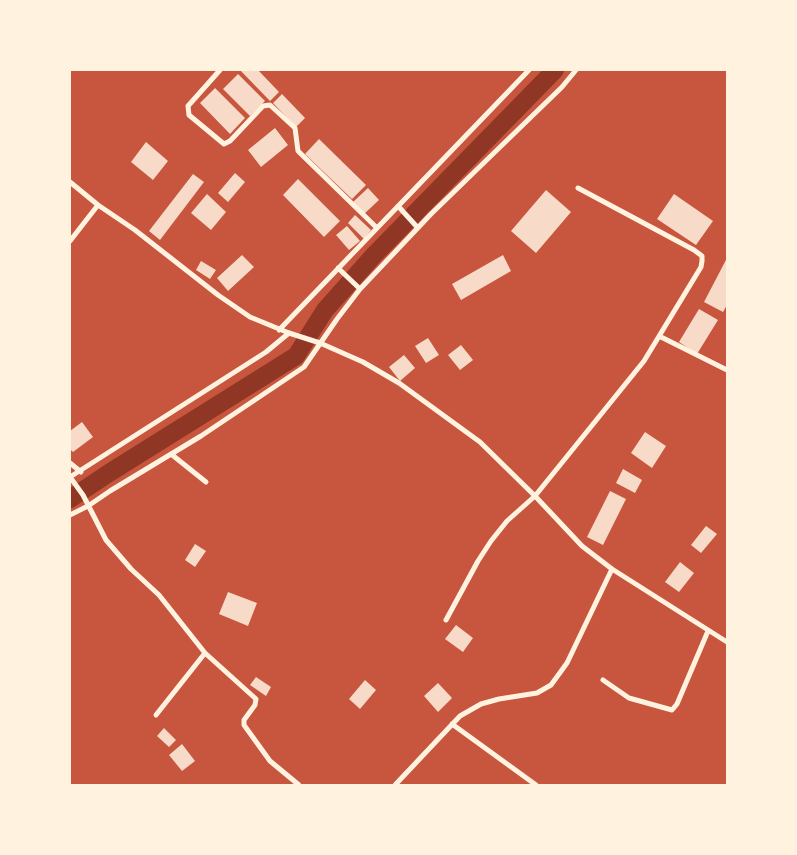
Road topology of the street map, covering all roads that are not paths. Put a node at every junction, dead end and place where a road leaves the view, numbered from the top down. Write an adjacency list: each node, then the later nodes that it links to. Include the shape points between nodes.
1 (220, 70): 8 (street, via 188,106 188,115 224,144 263,106 270,105 295,128 298,151)
2 (530, 70): 7 (street)
3 (576, 70): 9 (street)
4 (70, 182): 6 (street)
5 (578, 188): 15 (street, via 702,256 698,272)
6 (98, 205): 10 (street); 13 (street, via 218,295 250,317)
7 (399, 207): 8 (street); 9 (street)
8 (377, 228): 11 (street)
9 (418, 228): 12 (street)
10 (70, 240)
11 (339, 270): 12 (street); 13 (street)
12 (360, 289): 16 (street)
13 (279, 330): 14 (street)
14 (292, 335): 16 (street); 20 (street)
15 (659, 336): 17 (street); 23 (street, via 644,361)
16 (318, 342): 18 (street, via 304,367); 23 (street, via 399,383 480,442)
17 (727, 370)
18 (172, 454): 22 (street); 24 (street)
19 (70, 463): 20 (street)
20 (81, 472): 21 (street)
21 (71, 478): 24 (street)
22 (206, 482)
23 (535, 496): 26 (street, via 582,546); 27 (street, via 507,521 491,541)
24 (88, 506): 25 (street); 30 (street, via 106,540 159,595)
25 (70, 515)
26 (612, 569): 28 (street); 33 (street, via 567,663 552,685 537,694 481,704)
27 (446, 620)
28 (708, 631): 29 (street); 31 (street, via 672,710 630,698)
29 (727, 642)
30 (205, 652): 32 (street); 34 (street, via 256,699 244,724 270,761)
31 (603, 680)
32 (156, 715)
33 (452, 724): 35 (street); 36 (street)
34 (299, 785)
35 (395, 785)
36 (536, 785)

